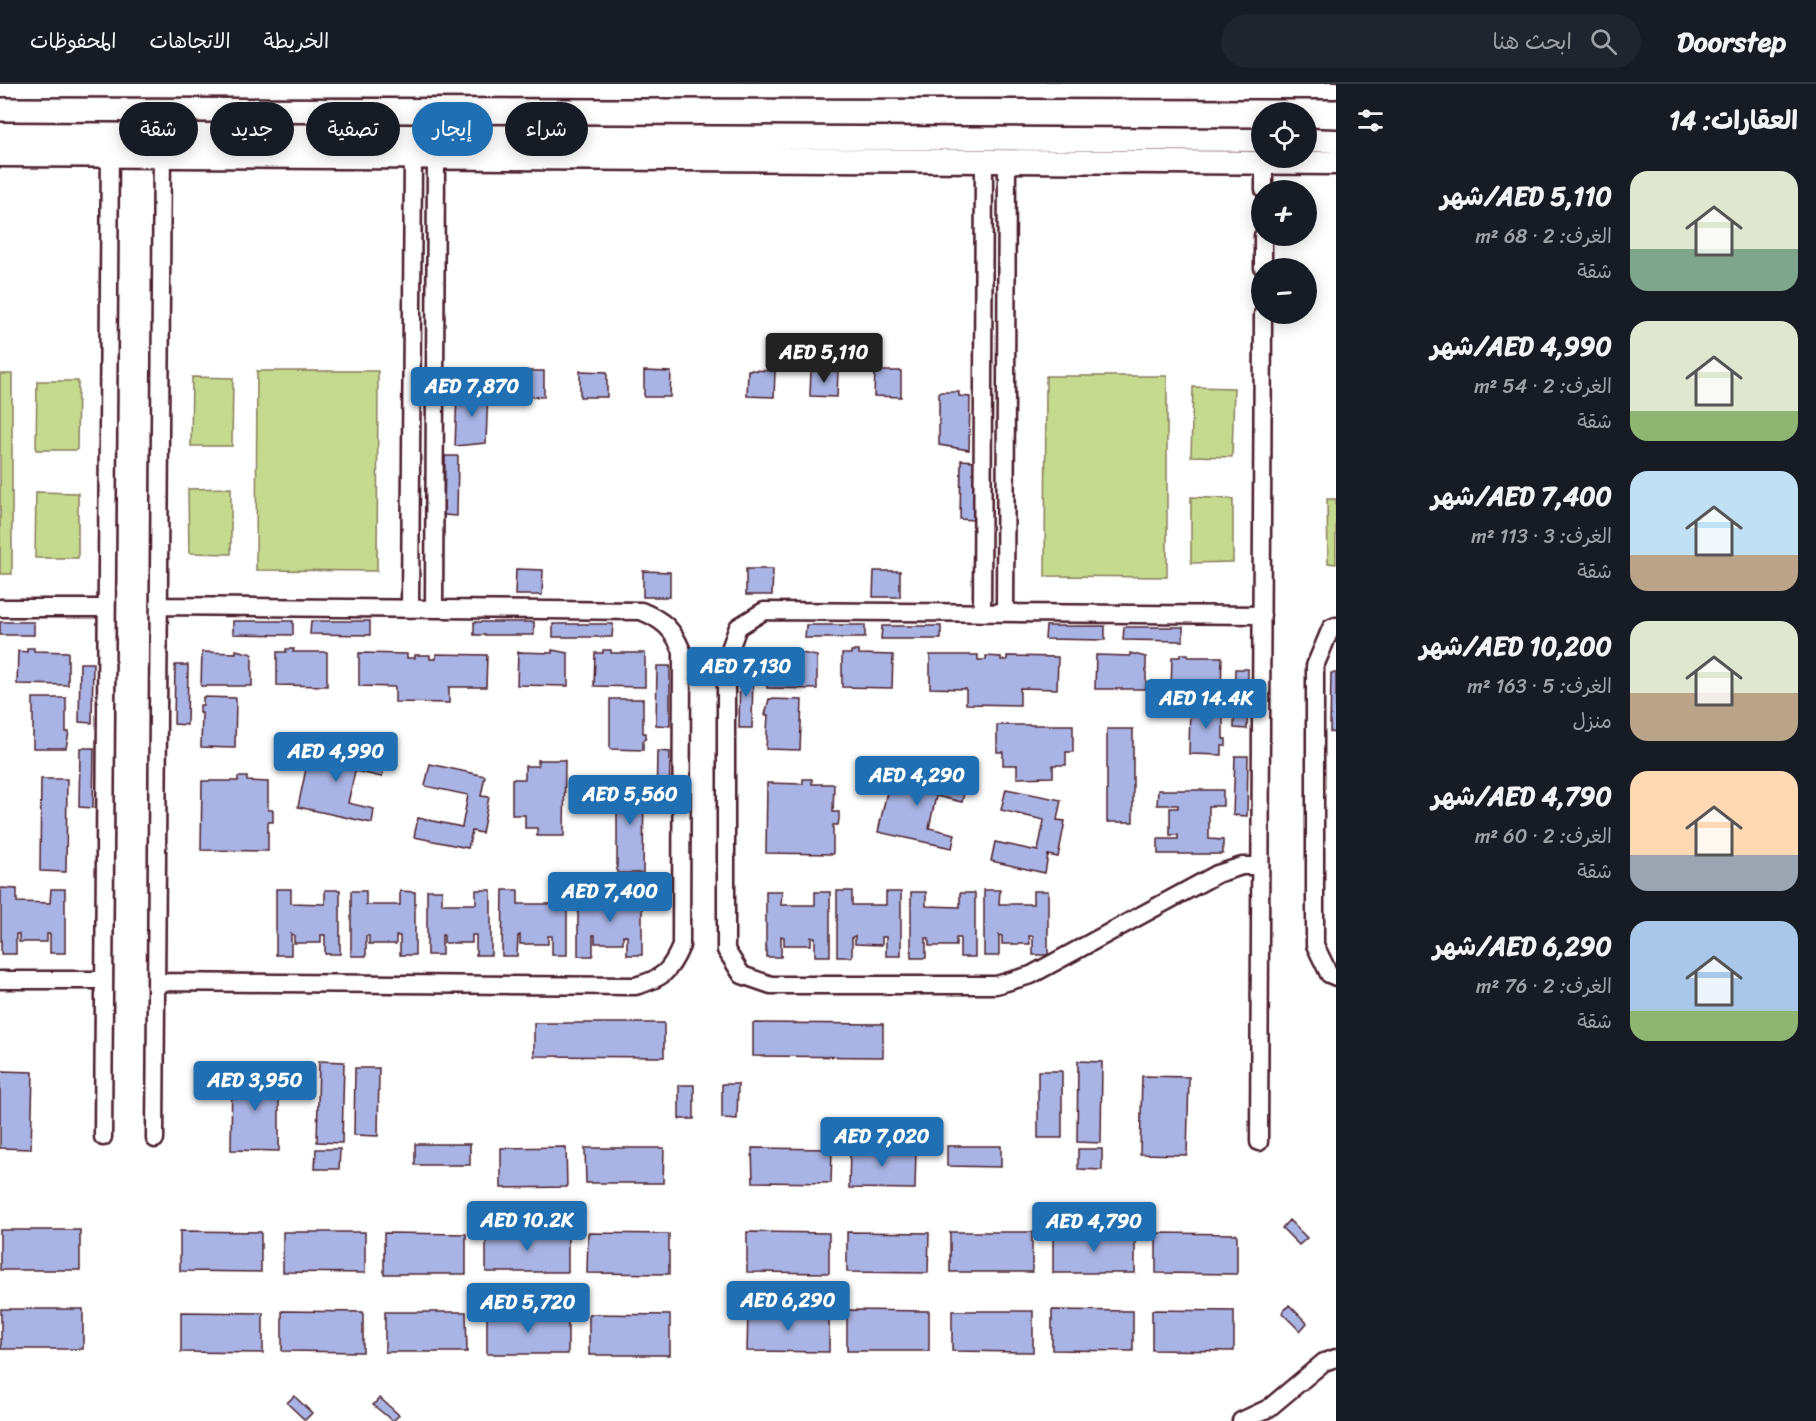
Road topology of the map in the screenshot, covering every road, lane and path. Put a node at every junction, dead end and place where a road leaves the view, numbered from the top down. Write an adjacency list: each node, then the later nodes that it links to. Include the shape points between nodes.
1 (0, 88): 2 (street)
2 (1336, 90)
3 (0, 134): 7 (main road)
4 (1251, 140): 9 (main road)
5 (1317, 140): 6 (main road)
6 (1336, 141)
7 (110, 145): 8 (main road); 11 (main road); 25 (street)
8 (119, 145)
9 (198, 145)
10 (198, 147): 14 (main road)
11 (0, 155)
12 (162, 156): 23 (street)
13 (436, 157): 14 (main road); 16 (main road); 26 (street)
14 (413, 158): 27 (street)
15 (1251, 160): 17 (main road)
16 (984, 161): 17 (main road); 21 (street)
17 (1007, 161): 22 (street)
18 (1317, 162): 19 (main road)
19 (1336, 163)
20 (1263, 324): 30 (street)
21 (982, 389): 22 (street); 28 (street)
22 (1006, 389): 29 (street)
23 (159, 606): 27 (street); 36 (street)
24 (0, 608): 25 (street)
25 (106, 608): 35 (street)
26 (434, 608): 27 (street); 36 (street, via 641,611 660,619 675,634 682,651 681,945 673,966 655,980 635,986)
27 (410, 609)
28 (982, 613): 29 (street); 32 (street, via 764,611 738,627 726,660 726,950 741,975 771,985 996,985 1031,975 1217,874 1242,866)
29 (1005, 613): 30 (street)
30 (1262, 615): 32 (street)
31 (1336, 626): 33 (street, via 1331,628 1316,666 1316,945 1329,974)
32 (1260, 866): 39 (street)
33 (1336, 977)
34 (0, 980): 35 (street)
35 (104, 980): 37 (street)
36 (157, 982): 38 (street)
37 (103, 1137)
38 (155, 1139)
39 (1259, 1142)
40 (1336, 1358): 41 (street, via 1324,1362 1269,1408)
41 (1241, 1421)

